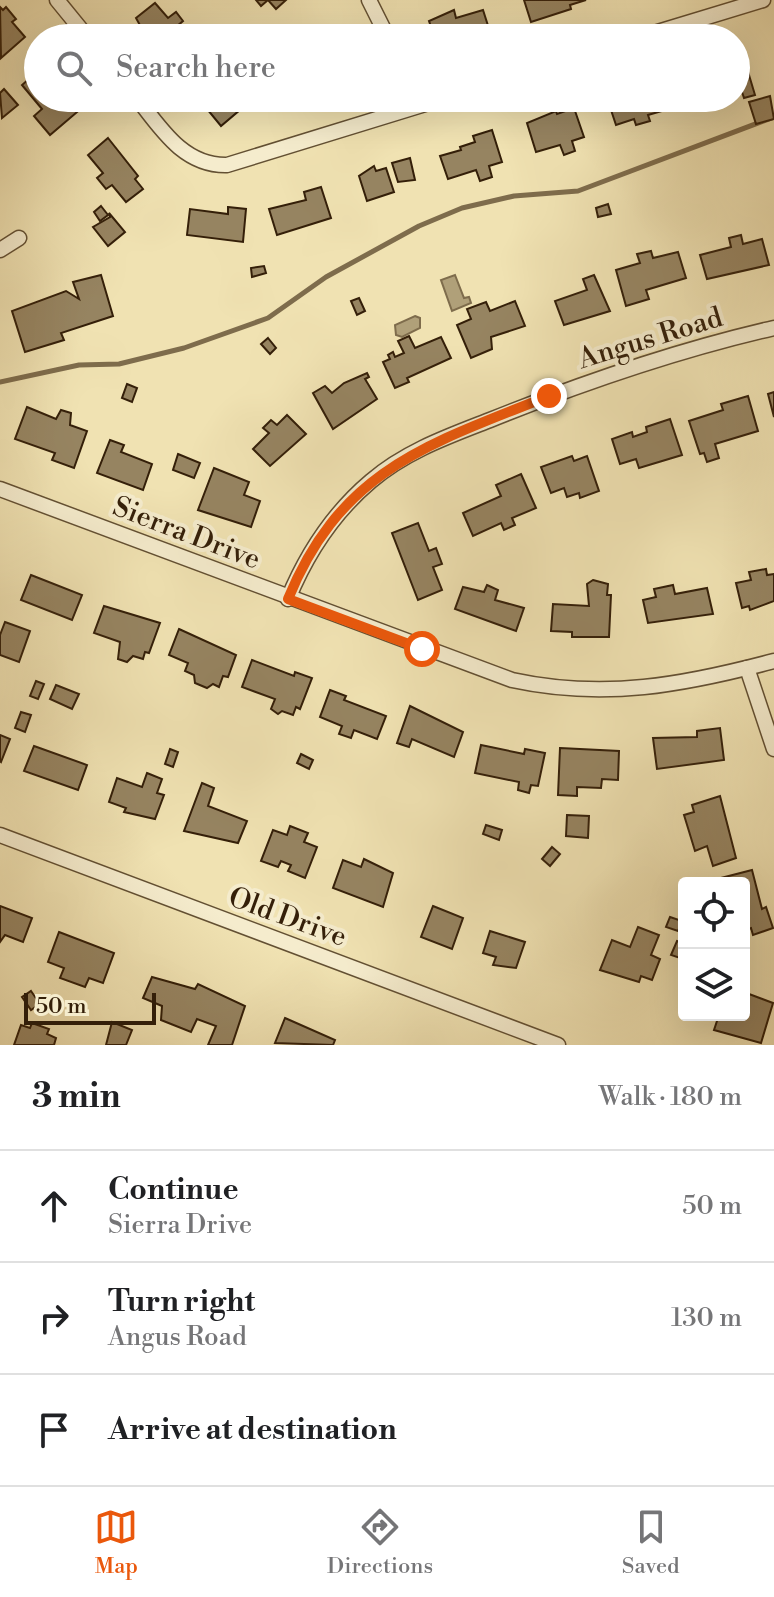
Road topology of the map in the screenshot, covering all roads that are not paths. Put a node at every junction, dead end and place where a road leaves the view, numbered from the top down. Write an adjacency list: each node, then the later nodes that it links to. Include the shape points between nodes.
1 (57, 0): 4 (street)
2 (369, 0): 5 (street)
3 (763, 0): 6 (street)
4 (77, 24)
5 (381, 24)
6 (684, 24)
7 (149, 112): 8 (street, via 187,155 211,165 227,165)
8 (383, 112)
9 (19, 238): 10 (street)
10 (0, 250)
11 (774, 328): 13 (street, Angus Road, via 549,396 404,457 334,518)
12 (0, 489): 13 (street, Sierra Drive)
13 (288, 599): 15 (street, Sierra Drive, via 532,684 634,690)
14 (774, 661): 15 (street, Sierra Drive)
15 (747, 668): 16 (street)
16 (774, 749)
17 (0, 835): 18 (street, Old Drive)
18 (558, 1045)

